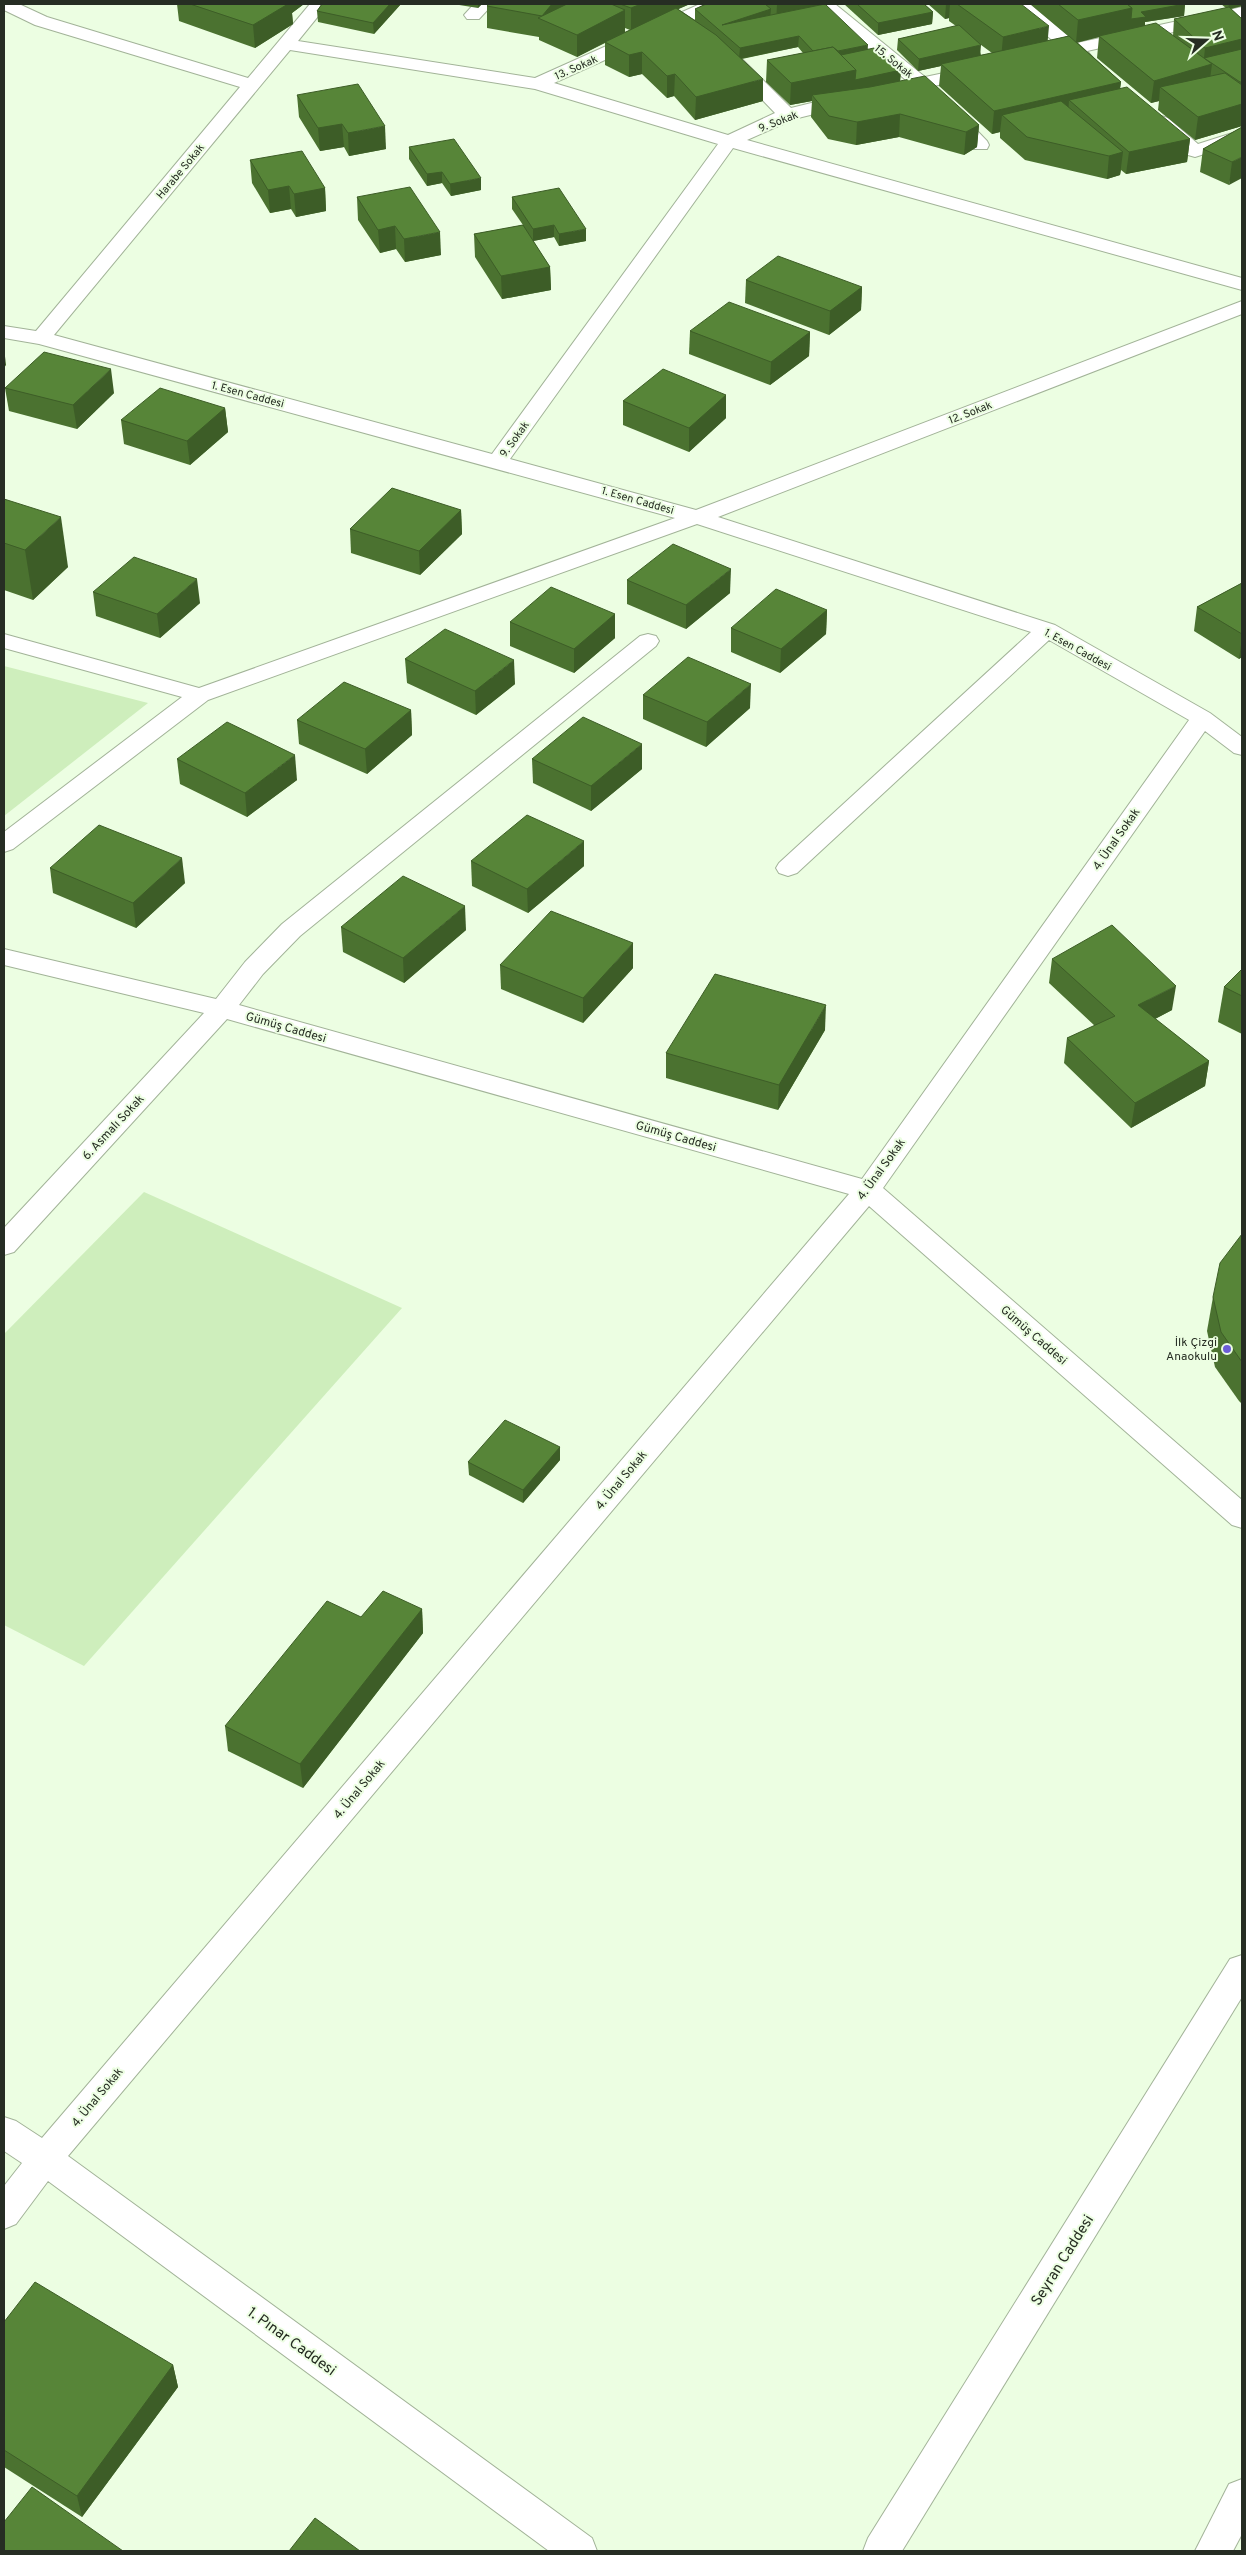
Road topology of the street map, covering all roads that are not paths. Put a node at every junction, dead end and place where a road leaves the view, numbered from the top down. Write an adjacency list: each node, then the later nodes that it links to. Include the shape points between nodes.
1 (4, 4): 17 (street, via 41,21)
2 (319, 4): 9 (street, Harabe Sokak)
3 (714, 4): 7 (street, 13. Sokak)
4 (824, 4): 15 (street, 15. Sokak)
5 (1020, 4): 10 (street)
6 (1242, 12): 10 (street)
7 (669, 24): 8 (street); 16 (street, 13. Sokak)
8 (687, 34)
9 (285, 44): 16 (street); 17 (street, Harabe Sokak)
10 (1073, 49): 12 (street); 14 (street)
11 (722, 52): 19 (street)
12 (1026, 60)
13 (997, 66): 15 (street, 9. Sokak)
14 (1096, 68)
15 (921, 83): 19 (street, 9. Sokak); 22 (street, 15. Sokak)
16 (537, 84): 21 (street)
17 (251, 86): 26 (street, Harabe Sokak)
18 (1150, 113): 20 (street, via 1195,151)
19 (787, 115): 21 (street, 9. Sokak)
20 (1242, 136)
21 (729, 141): 23 (street); 27 (street, 9. Sokak)
22 (980, 145)
23 (1242, 284)
24 (1242, 307): 28 (street, 12. Sokak)
25 (4, 332): 26 (street, 1. Esen Caddesi)
26 (40, 338): 27 (street, 1. Esen Caddesi)
27 (498, 461): 28 (street, 1. Esen Caddesi)
28 (697, 517): 29 (street, 1. Esen Caddesi); 32 (street, 12. Sokak)
29 (1047, 630): 33 (street, 1. Esen Caddesi); 36 (street)
30 (4, 641): 32 (street)
31 (648, 641): 38 (street, 6. Asmalı Sokak, via 291,930 254,968)
32 (200, 695): 35 (street, 12. Sokak)
33 (1202, 718): 34 (street, 1. Esen Caddesi); 39 (street, 4. Ünal Sokak)
34 (1242, 748)
35 (4, 844)
36 (788, 868)
37 (4, 957): 38 (street, Gümüş Caddesi)
38 (222, 1009): 39 (street, Gümüş Caddesi); 40 (street, 6. Asmalı Sokak)
39 (868, 1190): 41 (street, Gümüş Caddesi); 44 (street, 4. Ünal Sokak)
40 (4, 1244)
41 (1242, 1517)
42 (1242, 1969): 48 (street, Seyran Caddesi)
43 (4, 2132): 44 (street, 1. Pınar Caddesi)
44 (45, 2159): 45 (street, 4. Ünal Sokak); 47 (street, 1. Pınar Caddesi)
45 (4, 2213)
46 (1242, 2497): 49 (street)
47 (579, 2551)
48 (881, 2551)
49 (1213, 2551)

